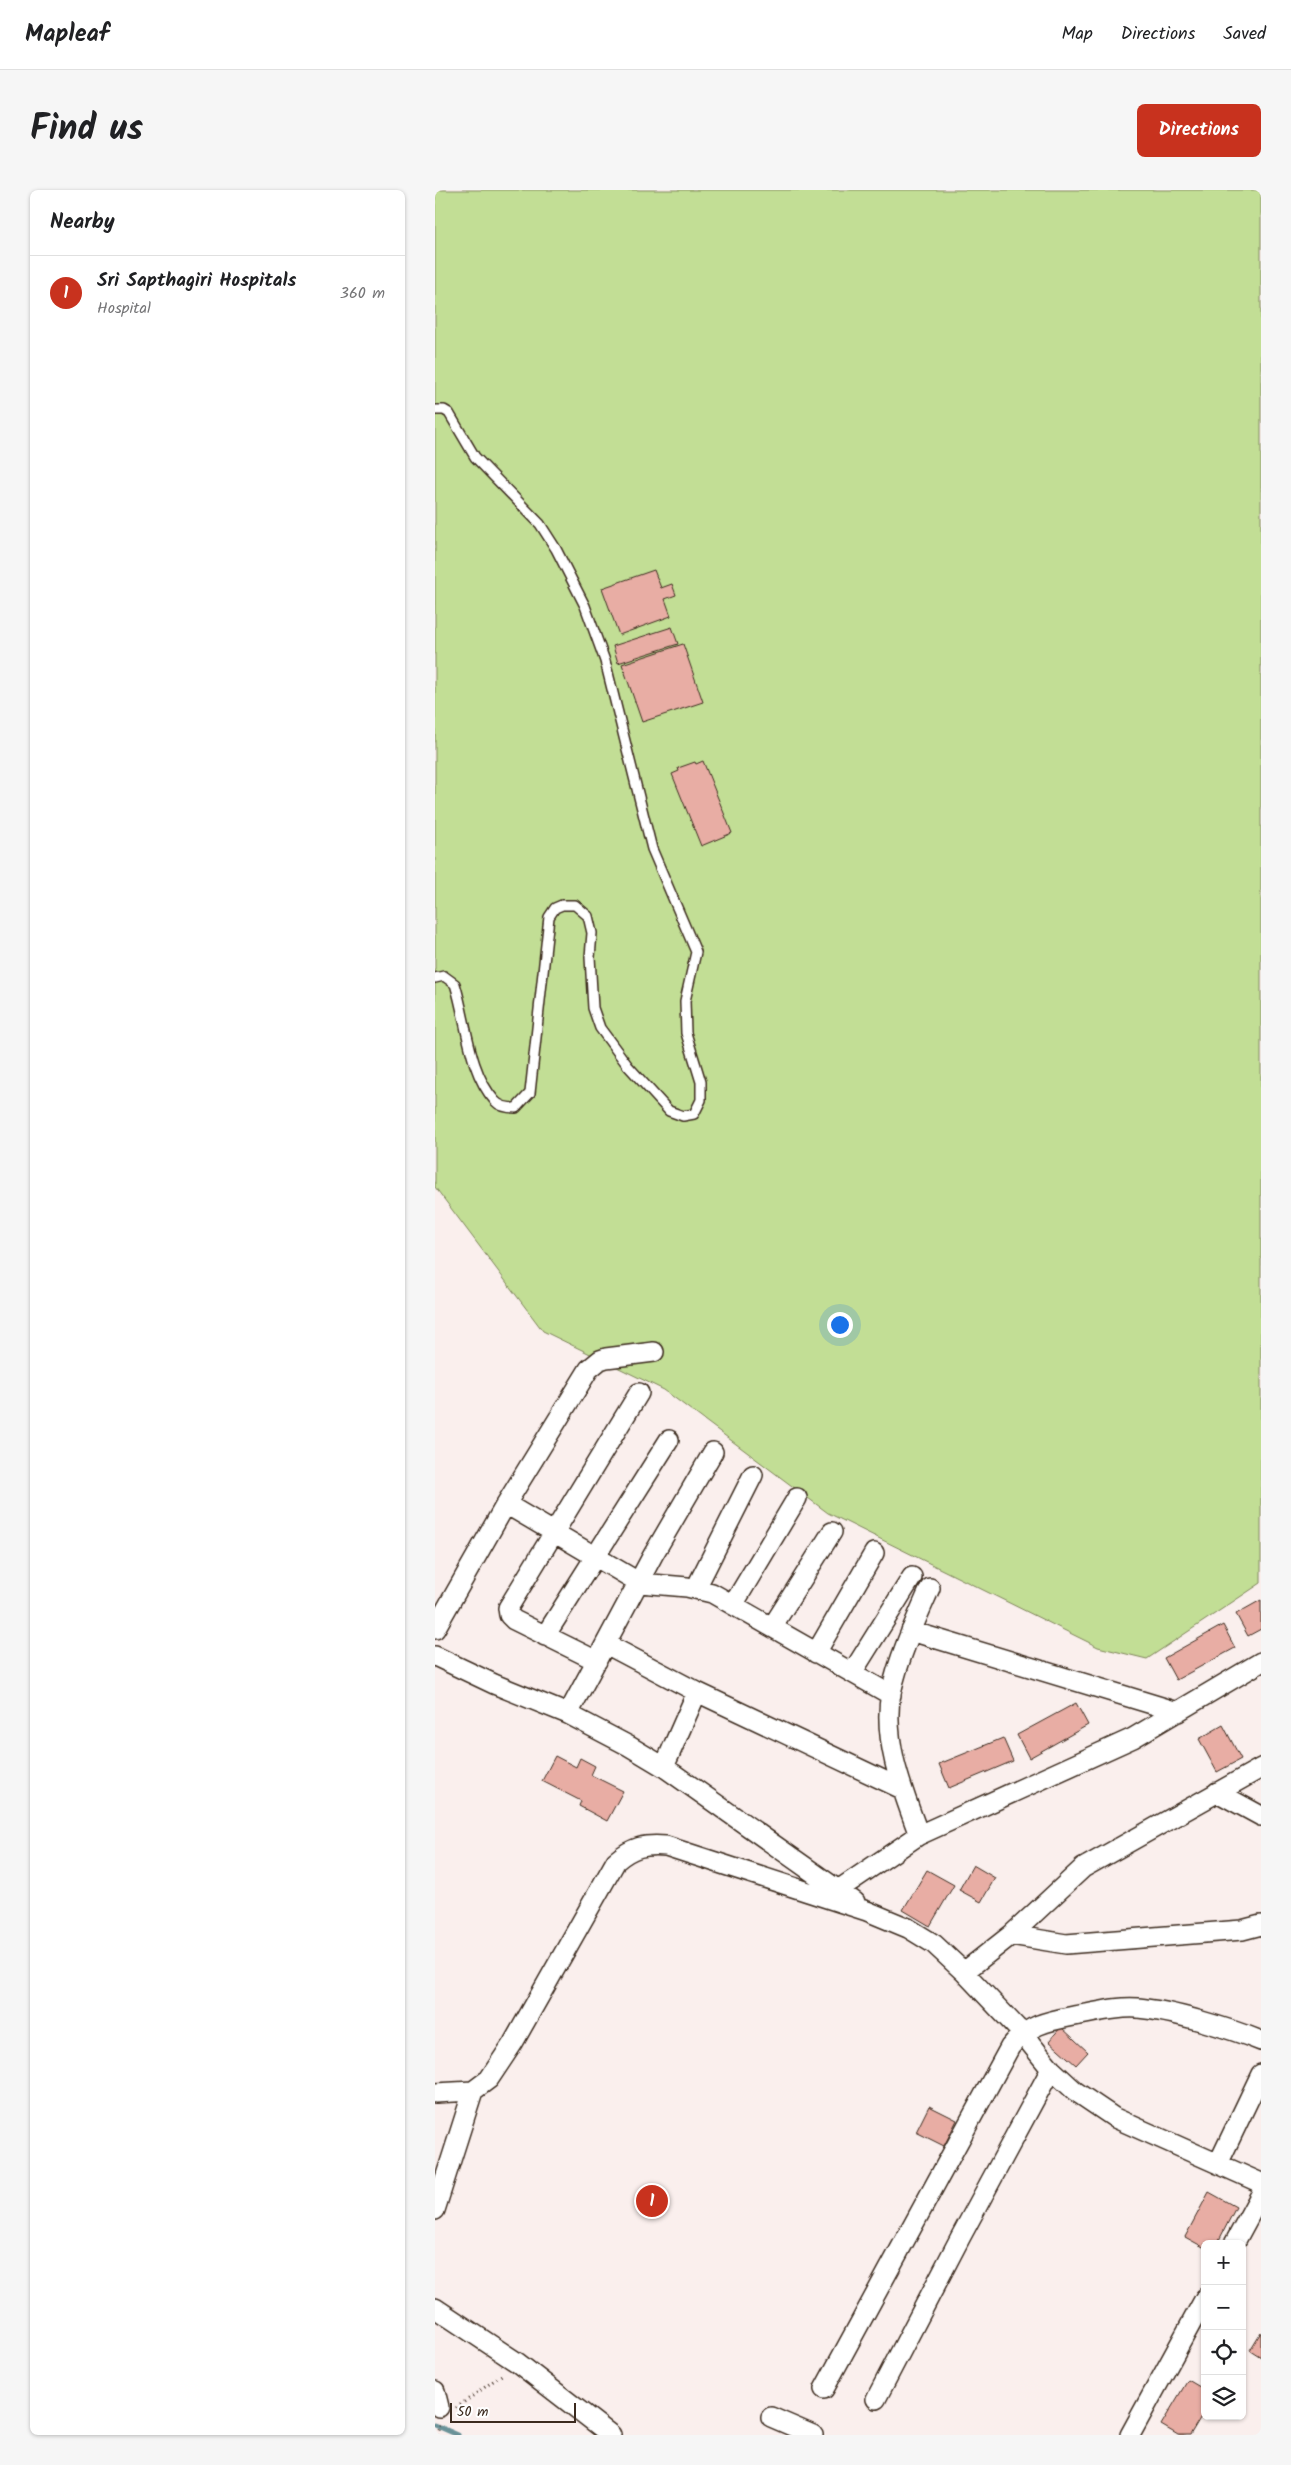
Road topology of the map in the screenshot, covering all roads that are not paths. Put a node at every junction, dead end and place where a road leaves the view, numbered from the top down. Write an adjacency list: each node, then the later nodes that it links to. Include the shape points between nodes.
1 (435, 410): 2 (lane, via 449,413 475,457 540,524 572,577 585,606 605,661 652,849 696,952 685,1001 686,1033 701,1082 701,1100 694,1114 683,1116 669,1110 628,1066 600,1028 593,1008 592,933 588,916 575,905 555,908 549,917 530,1093 516,1108 507,1108 496,1102 480,1078 455,984 445,976)
2 (435, 978)
3 (654, 1352): 9 (street, via 606,1358 594,1364)
4 (639, 1393): 11 (street)
5 (669, 1440): 13 (street)
6 (713, 1452): 15 (street)
7 (753, 1475): 16 (street)
8 (797, 1498): 18 (street)
9 (506, 1504): 11 (street); 20 (street)
10 (833, 1532): 19 (street)
11 (554, 1533): 13 (street); 22 (street, via 508,1608 513,1620)
12 (874, 1553): 24 (street)
13 (595, 1557): 15 (street); 22 (street)
14 (912, 1577): 28 (street)
15 (640, 1582): 16 (street); 23 (street)
16 (695, 1588): 18 (street)
17 (930, 1588): 21 (street)
18 (733, 1605): 19 (street)
19 (772, 1627): 24 (street)
20 (435, 1629)
21 (911, 1631): 30 (street); 31 (street)
22 (545, 1636): 26 (street)
23 (606, 1644): 26 (street); 29 (street)
24 (817, 1652): 28 (street)
25 (435, 1656): 32 (street)
26 (597, 1661): 32 (street)
27 (1261, 1662): 31 (street)
28 (852, 1673): 30 (street)
29 (697, 1692): 33 (street); 35 (street)
30 (891, 1695): 35 (street, via 893,1746)
31 (1178, 1712): 38 (street, via 1133,1738)
32 (568, 1714): 33 (street)
33 (665, 1768): 39 (street)
34 (1261, 1768): 36 (street)
35 (902, 1789): 38 (street)
36 (1217, 1792): 37 (street); 42 (street, via 1083,1868)
37 (1261, 1816)
38 (919, 1835): 39 (street)
39 (838, 1890): 40 (street)
40 (867, 1911): 43 (street, via 909,1928 935,1944); 48 (street, via 673,1848 649,1844 627,1852 616,1861 605,1878 513,2043 489,2079)
41 (1261, 1925): 42 (street, via 1243,1930 1076,1944)
42 (1011, 1935): 43 (street)
43 (964, 1972): 44 (street)
44 (1022, 2033): 45 (street, via 1046,2022 1106,2010 1137,2008 1166,2013); 46 (street); 57 (street, via 1005,2056)
45 (1261, 2041)
46 (1051, 2069): 50 (street, via 1075,2091 1115,2118); 58 (street)
47 (1261, 2074): 50 (street)
48 (473, 2091): 49 (street); 53 (street)
49 (435, 2093)
50 (1218, 2164): 51 (street)
51 (1261, 2182)
52 (1261, 2194): 54 (street)
53 (435, 2210)
54 (1236, 2240)
55 (1201, 2305): 62 (street)
56 (435, 2308): 60 (street, via 518,2364)
57 (824, 2388)
58 (876, 2399)
59 (771, 2417): 61 (street)
60 (611, 2435)
61 (813, 2435)
62 (1130, 2435)

